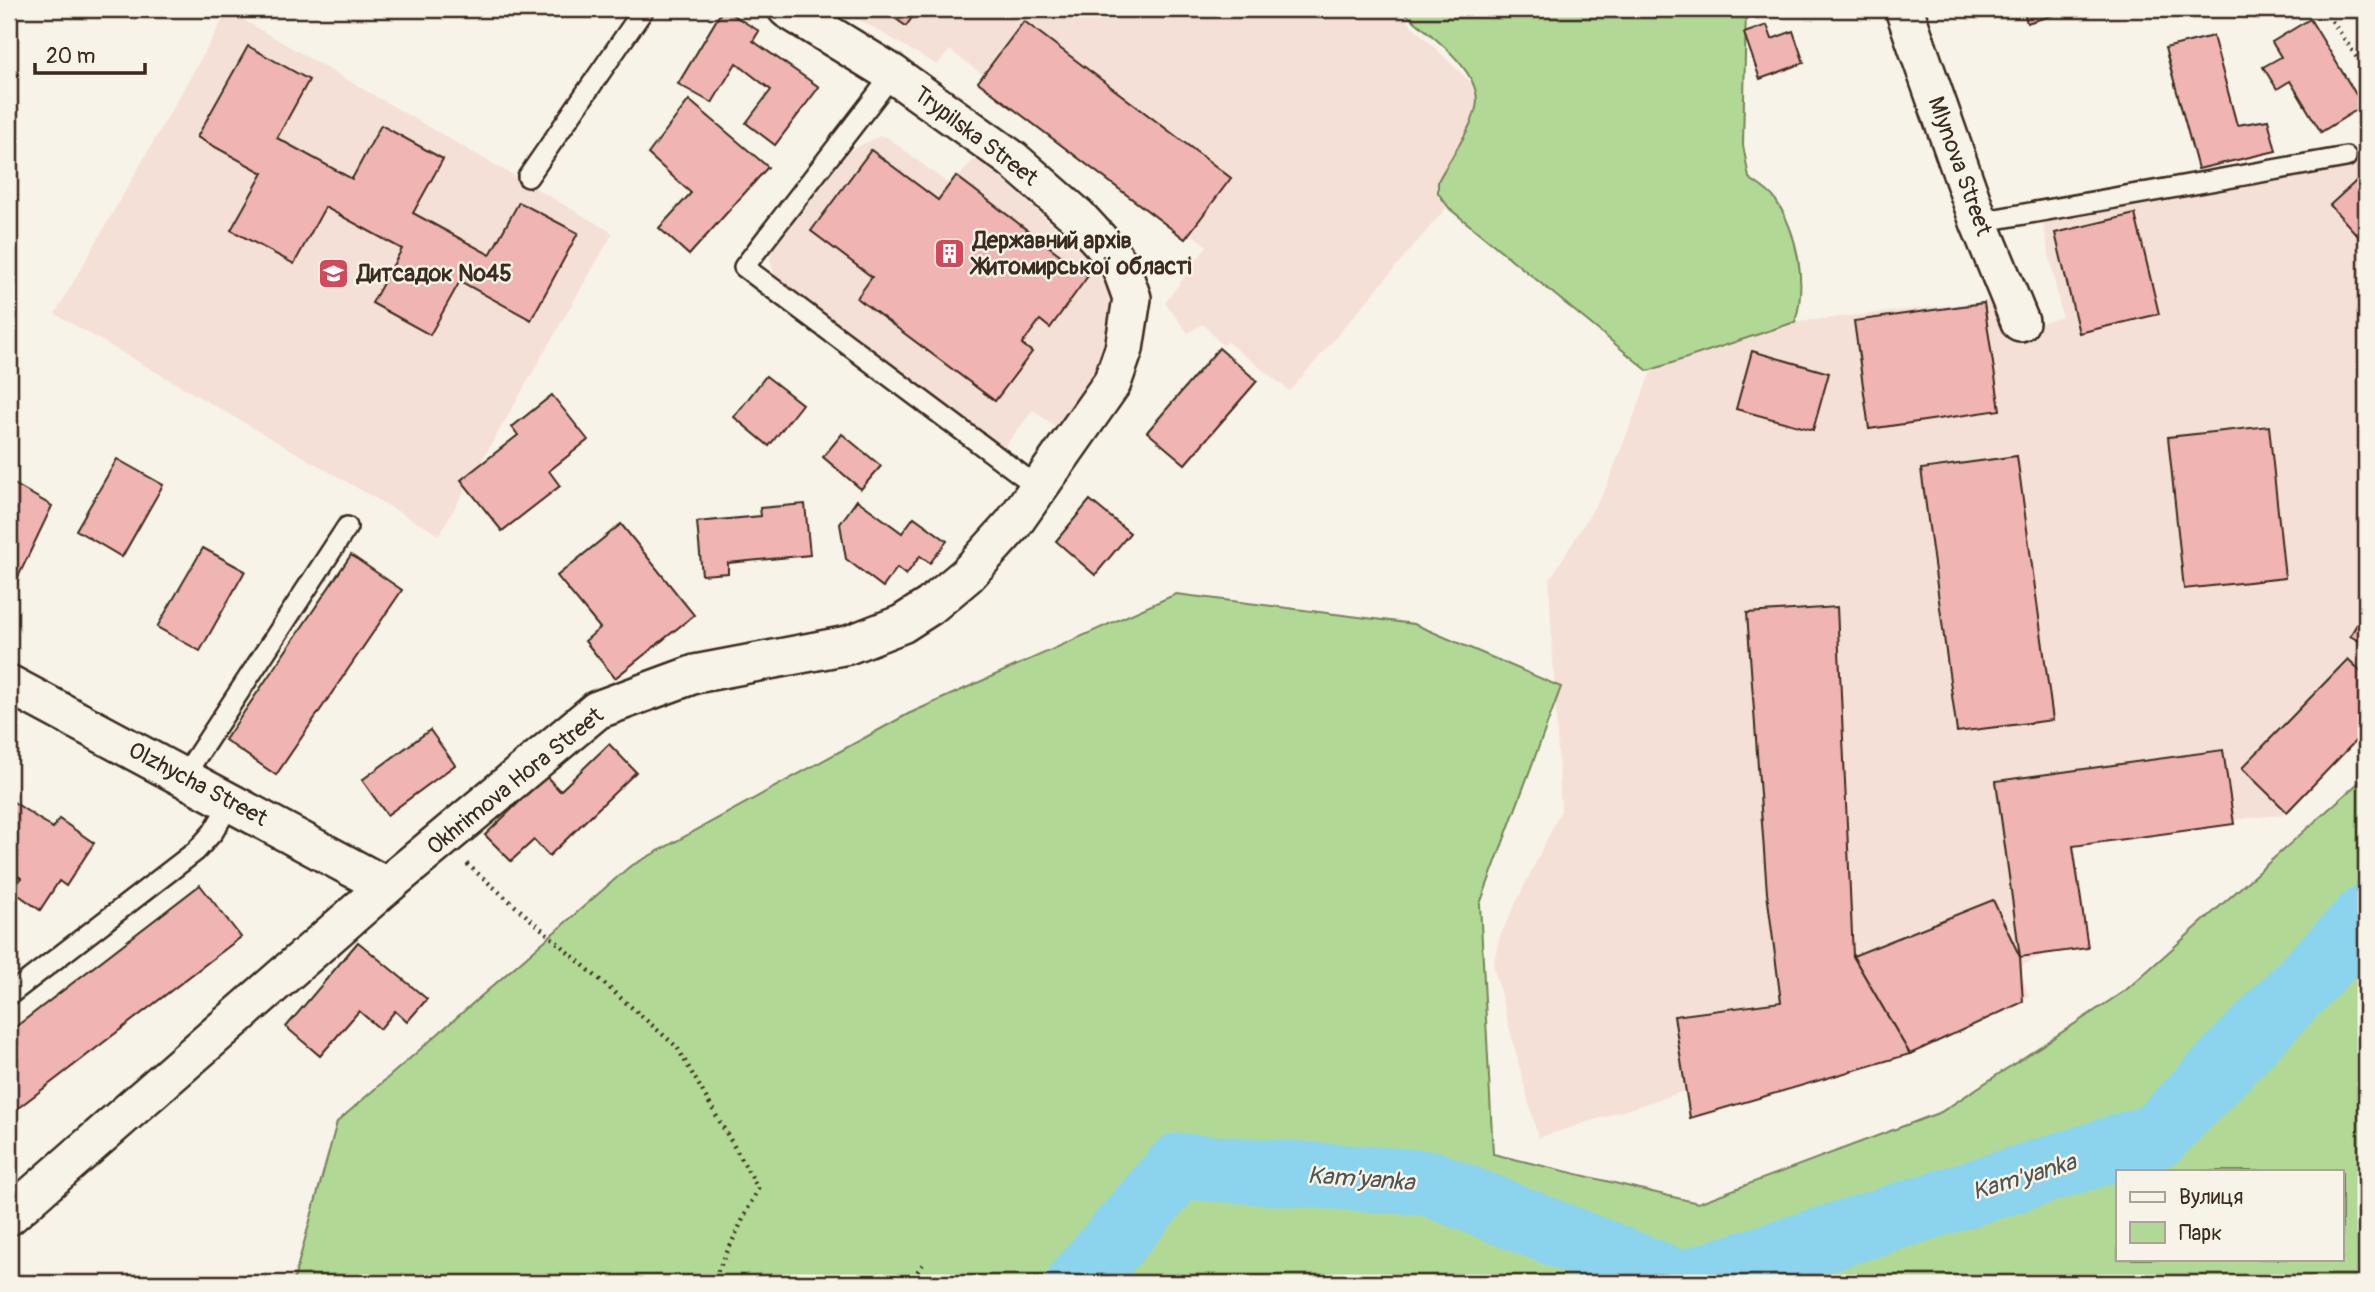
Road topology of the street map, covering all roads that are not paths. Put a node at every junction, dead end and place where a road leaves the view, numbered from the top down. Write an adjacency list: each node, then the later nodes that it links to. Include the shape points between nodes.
1 (644, 9): 6 (lane)
2 (787, 9): 4 (street, Trypilska Street)
3 (1904, 9): 7 (street, Mlynova Street)
4 (893, 74): 8 (street, Trypilska Street, via 1012,159 1078,217 1120,265); 10 (lane, via 744,267)
5 (2346, 157): 7 (lane)
6 (528, 177)
7 (1979, 222): 9 (street, Mlynova Street)
8 (1132, 298): 10 (street, Okhrimova Hora Street, via 1124,349 1112,383)
9 (2020, 322)
10 (1039, 488): 15 (street, Okhrimova Hora Street, via 967,575 902,624 848,645 695,674 597,710)
11 (347, 527): 13 (lane)
12 (9, 684): 13 (street, Olzhycha Street)
13 (184, 776): 14 (street, Olzhycha Street)
14 (231, 802): 15 (street, Olzhycha Street); 16 (lane, via 196,851)
15 (386, 886): 17 (street, Okhrimova Hora Street)
16 (9, 995)
17 (9, 1216)

